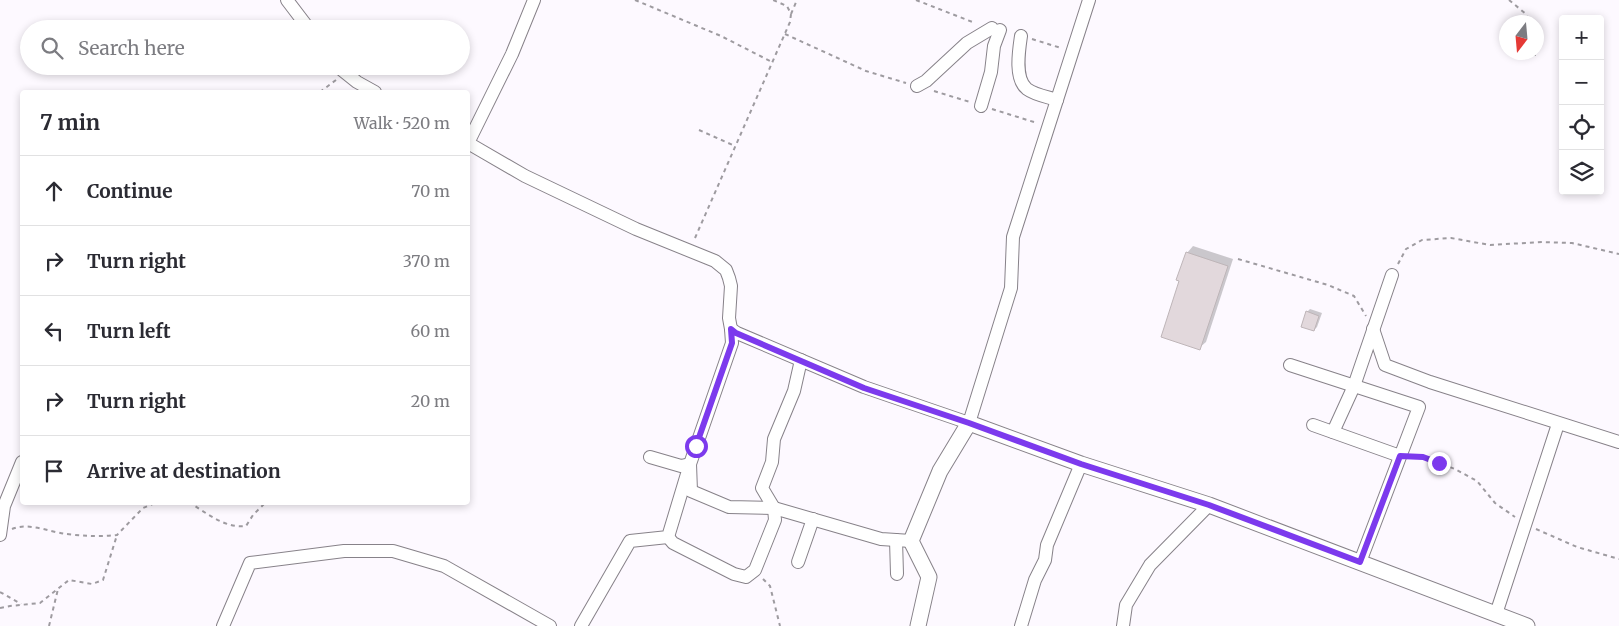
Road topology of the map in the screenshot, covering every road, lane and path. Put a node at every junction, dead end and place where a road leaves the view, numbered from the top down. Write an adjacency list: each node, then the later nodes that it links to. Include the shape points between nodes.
1 (287, 0): 10 (street)
2 (534, 0): 21 (street, via 512,54)
3 (634, 0): 12 (path)
4 (773, 0): 8 (path, via 786,6)
5 (797, 0): 8 (path)
6 (1089, 0): 18 (street)
7 (1509, 0): 9 (path)
8 (791, 14): 12 (path)
9 (1526, 15)
10 (301, 20)
11 (1021, 36): 18 (street, via 1018,60 1026,88)
12 (772, 62): 23 (path)
13 (337, 75): 16 (path)
14 (350, 75): 17 (street)
15 (917, 86): 19 (street, via 967,43 996,29 991,72)
16 (322, 90)
17 (372, 90)
18 (1058, 100): 33 (street, via 1013,236 1011,288)
19 (981, 106)
20 (699, 130): 23 (path)
21 (470, 139)
22 (470, 144): 24 (street, via 525,176 636,229)
23 (735, 146): 24 (path)
24 (690, 250): 28 (street, via 726,270 731,286)
25 (1619, 254): 27 (path, via 1572,243 1490,245 1450,238 1422,240 1406,249)
26 (1238, 259): 29 (path, via 1328,285 1354,296)
27 (1392, 275): 29 (street)
28 (731, 329): 30 (street); 40 (street, via 732,343)
29 (1373, 329): 32 (street); 34 (street, via 1385,365)
30 (801, 360): 33 (street, via 864,388); 47 (street, via 794,391 774,439 772,462 762,488)
31 (1290, 365): 32 (street)
32 (1354, 386): 36 (street); 38 (street, via 1419,408)
33 (969, 423): 41 (street); 53 (street)
34 (1558, 424): 37 (street); 49 (street)
35 (1313, 425): 36 (street)
36 (1333, 432): 38 (street)
37 (1619, 442)
38 (1400, 456): 49 (path, via 1423,457 1477,481 1495,503); 56 (street)
39 (650, 457): 40 (street, via 681,466)
40 (690, 464): 47 (street, via 691,491 729,507); 52 (street)
41 (1081, 464): 46 (street); 70 (street, via 1047,545 1045,560)
42 (20, 467): 50 (street, via 4,506)
43 (150, 505): 51 (path, via 142,508)
44 (194, 505): 45 (path, via 236,527 246,526)
45 (263, 505)
46 (1209, 505): 56 (street); 71 (street, via 1150,565 1126,605)
47 (774, 508): 48 (street); 57 (street, via 775,520)
48 (813, 519): 53 (street, via 881,540); 55 (street)
49 (1525, 524): 54 (path, via 1576,547); 63 (street)
50 (1, 534): 51 (path, via 18,526 97,538)
51 (118, 535): 59 (path, via 103,580 92,584 69,580)
52 (668, 537): 57 (street, via 673,543 734,574 746,576); 67 (street, via 630,541)
53 (903, 540): 58 (street); 69 (street, via 929,577)
54 (1619, 559)
55 (798, 562)
56 (1360, 562): 63 (street)
57 (755, 570): 68 (path, via 770,586)
58 (896, 574)
59 (59, 588): 61 (path, via 40,604); 64 (path)
60 (0, 592): 61 (path)
61 (23, 605): 62 (path)
62 (0, 608)
63 (1496, 614): 72 (street)
64 (49, 626)
65 (223, 626): 66 (street, via 250,563 344,550 393,551 444,566)
66 (550, 626)
67 (581, 626)
68 (780, 626)
69 (918, 626)
70 (1020, 626)
71 (1124, 626)
72 (1527, 626)

